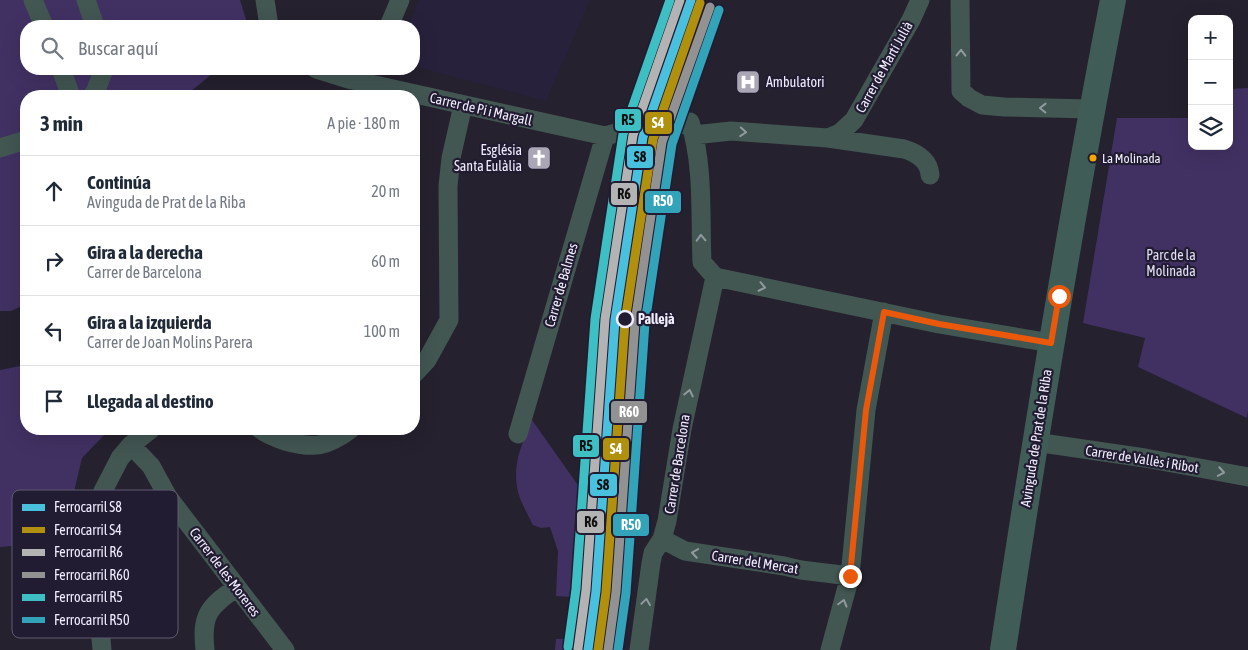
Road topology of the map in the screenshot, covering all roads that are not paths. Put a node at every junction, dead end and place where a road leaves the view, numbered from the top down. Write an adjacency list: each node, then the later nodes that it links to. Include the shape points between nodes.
1 (34, 0): 8 (street)
2 (86, 0): 9 (street)
3 (264, 0): 10 (street)
4 (400, 0): 11 (street)
5 (920, 0): 24 (street, Carrer de Martí Julià, via 854,120 840,133)
6 (960, 0): 21 (street, one-way to 6, via 1004,107 982,105 969,98 961,91)
7 (1113, 0): 21 (main road, Avinguda de Prat de la Riba)
8 (42, 20)
9 (93, 20)
10 (268, 20)
11 (392, 20)
12 (63, 75): 16 (street)
13 (102, 75): 17 (street)
14 (337, 75): 15 (street, Carrer de Pi i Margall)
15 (366, 83): 18 (street, Carrer de Pi i Margall)
16 (69, 90)
17 (96, 90)
18 (397, 90)
19 (420, 95): 20 (street, Carrer de Pi i Margall)
20 (463, 105): 23 (street, Carrer de Pi i Margall); 31 (street, via 448,186 449,320)
21 (1092, 109): 30 (main road, Avinguda de Prat de la Riba)
22 (694, 135): 23 (street, Carrer de Pi i Margall, via 690,122 648,133 631,129); 24 (street, one-way to 24, via 731,131); 28 (street, one-way to 22, via 702,262 699,174)
23 (605, 136): 32 (street, Carrer de Balmes)
24 (828, 138): 27 (street, via 916,153 926,162)
25 (20, 142): 26 (street)
26 (0, 148)
27 (930, 175)
28 (715, 276): 29 (street, one-way to 29); 42 (street, Carrer de Barcelona, one-way to 28)
29 (884, 312): 30 (street); 43 (street, via 866,410)
30 (1051, 343): 36 (main road, Avinguda de Prat de la Riba)
31 (420, 368)
32 (518, 434)
33 (144, 435): 37 (street)
34 (271, 435): 35 (street, via 301,446 318,446)
35 (343, 435)
36 (1035, 442): 38 (street, Carrer de Vallès i Ribot, one-way to 38); 49 (main road, Avinguda de Prat de la Riba)
37 (131, 445): 39 (street, via 110,474); 40 (street, Carrer de les Moreres, via 150,466)
38 (1248, 477)
39 (103, 490)
40 (164, 490)
41 (178, 510): 44 (street, Carrer de les Moreres)
42 (662, 539): 43 (street, Carrer del Mercat, one-way to 42, via 685,551); 47 (street, Carrer de Barcelona, one-way to 42, via 651,563)
43 (850, 576): 48 (street, one-way to 43)
44 (237, 587): 45 (street, via 207,614 203,633); 46 (street, Carrer de les Moreres)
45 (205, 650)
46 (285, 650)
47 (639, 650)
48 (830, 650)
49 (1004, 650)

